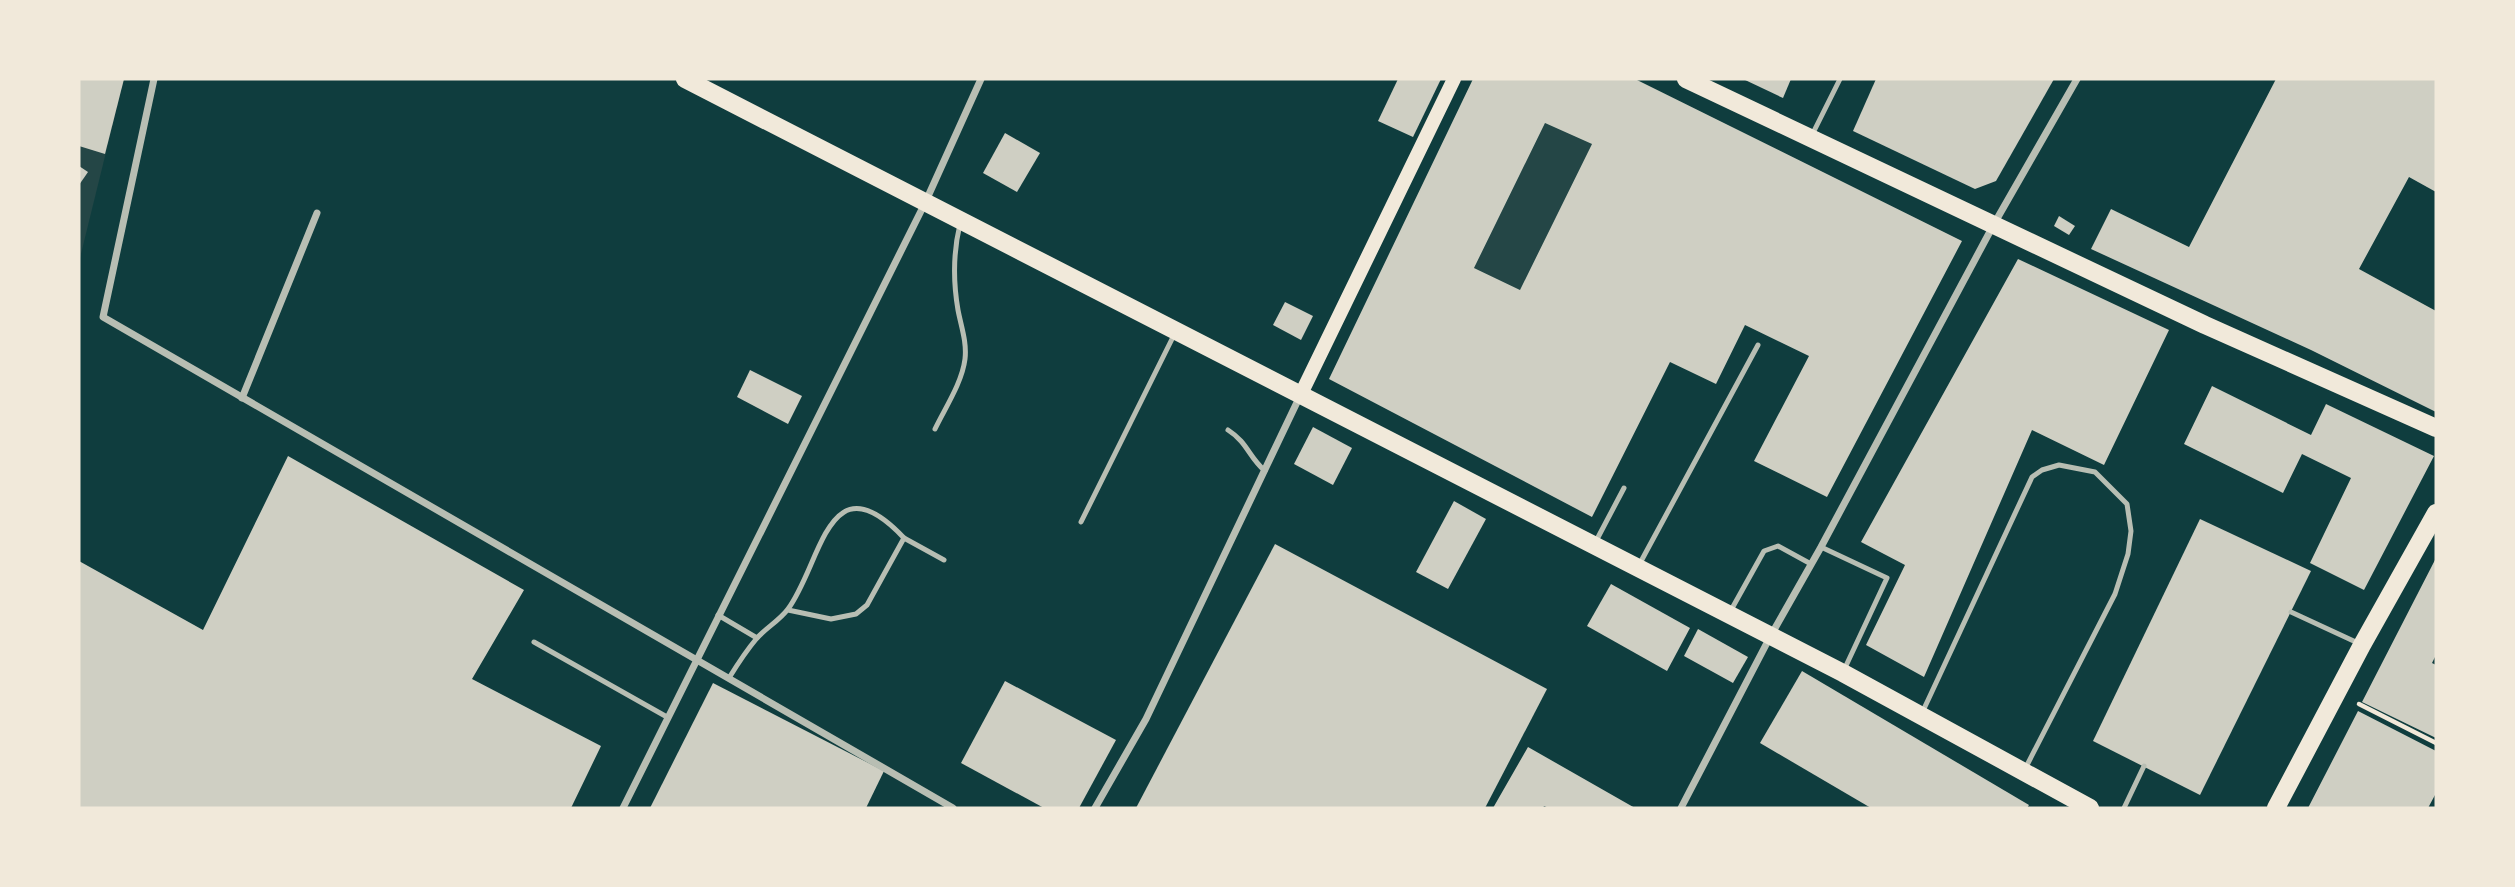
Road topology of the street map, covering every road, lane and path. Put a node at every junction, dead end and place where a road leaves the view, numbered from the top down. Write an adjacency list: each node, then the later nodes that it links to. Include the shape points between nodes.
1 (154, 79): 16 (street, via 103,317)
2 (685, 79): 9 (main road)
3 (981, 79): 9 (street)
4 (1454, 79): 15 (main road)
5 (1686, 79): 8 (main road)
6 (1840, 79): 8 (lane)
7 (2077, 79): 12 (street)
8 (1810, 138): 12 (main road)
9 (925, 203): 11 (main road); 32 (street)
10 (317, 213): 16 (street)
11 (961, 220): 13 (main road); 18 (lane, via 954,286 965,359)
12 (1994, 224): 17 (main road, via 2205,326); 26 (street)
13 (1176, 330): 15 (main road); 23 (lane)
14 (1758, 345): 29 (lane)
15 (1301, 394): 20 (street); 25 (main road)
16 (242, 398): 38 (street)
17 (2436, 428)
18 (935, 429)
19 (1228, 430): 20 (lane, via 1247,445 1252,459)
20 (1265, 471): 49 (street, via 1146,719)
21 (1624, 488): 25 (lane)
22 (2436, 513): 37 (main road)
23 (1081, 522)
24 (904, 538): 27 (lane); 30 (lane, via 867,605 856,614 831,619); 30 (lane, via 878,516 848,509 833,519)
25 (1594, 546): 29 (main road)
26 (1821, 547): 28 (street); 39 (lane, via 1887,578)
27 (944, 560)
28 (1811, 564): 33 (lane, via 1778,546 1764,551); 34 (street)
29 (1638, 568): 33 (main road)
30 (788, 610): 35 (lane)
31 (2291, 612): 37 (lane)
32 (718, 615): 35 (lane); 38 (street)
33 (1728, 615): 34 (main road)
34 (1770, 637): 39 (main road); 50 (street)
35 (757, 638): 40 (lane)
36 (534, 642): 43 (lane)
37 (2362, 645): 41 (main road)
38 (696, 659): 40 (street); 43 (street)
39 (1843, 673): 42 (main road)
40 (729, 678): 48 (street)
41 (2337, 693): 44 (path); 53 (main road)
42 (1921, 716): 46 (main road); 46 (lane, via 2032,477 2059,465 2095,472 2127,504 2128,554 2115,594)
43 (667, 717): 47 (street)
44 (2436, 743)
45 (2144, 766): 52 (lane)
46 (2024, 772): 51 (main road)
47 (622, 808)
48 (953, 808)
49 (1095, 808)
50 (1681, 808)
51 (2090, 808)
52 (2124, 808)
53 (2276, 808)

